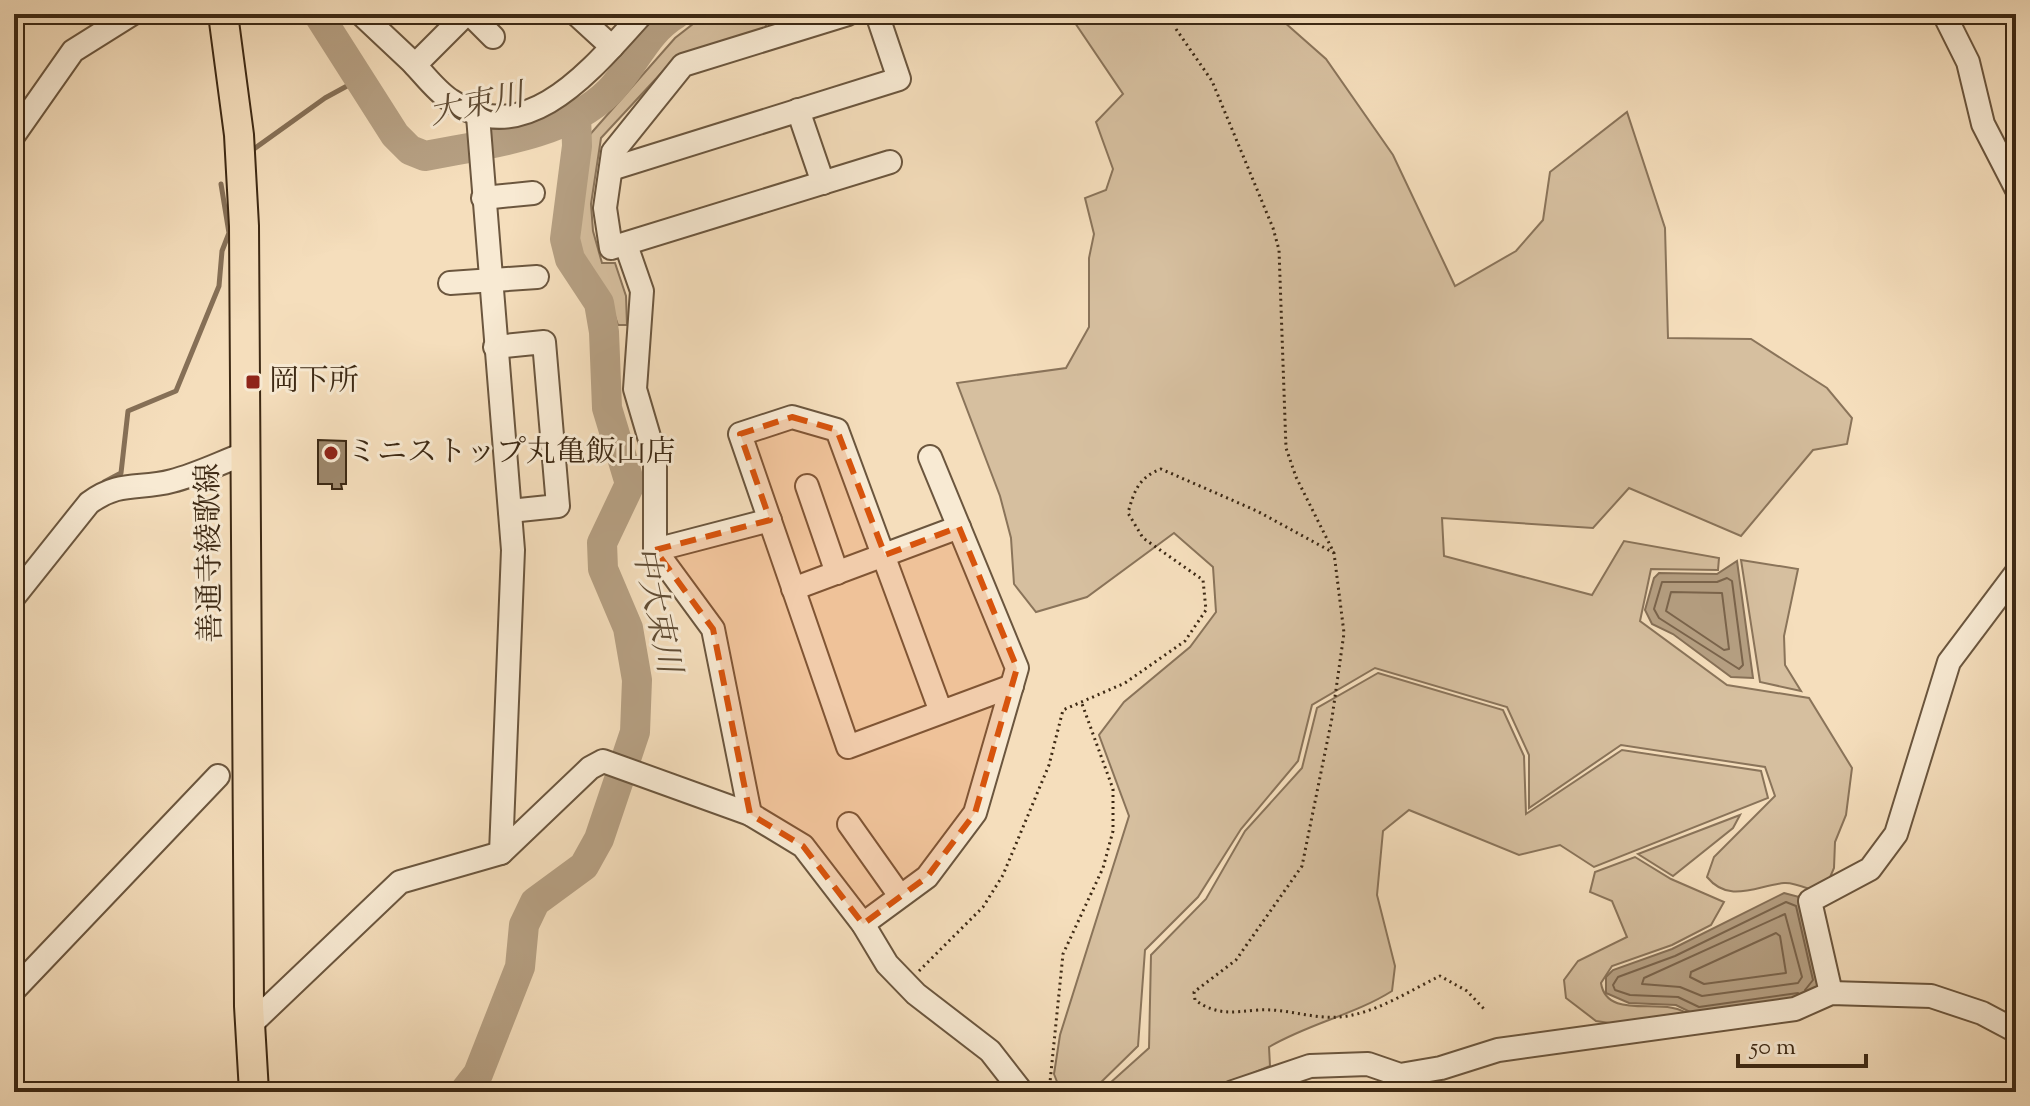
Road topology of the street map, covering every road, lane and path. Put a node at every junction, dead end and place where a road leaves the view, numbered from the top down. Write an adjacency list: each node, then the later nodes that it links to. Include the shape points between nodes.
1 (132, 14): 17 (street, via 73,51)
2 (223, 14): 29 (main road, 善通寺綾歌線, via 244,226)
3 (361, 14): 14 (street)
4 (468, 14): 12 (street); 14 (street)
5 (576, 14): 13 (street)
6 (642, 14): 13 (street)
7 (848, 14): 10 (street)
8 (877, 14): 15 (street, via 899,79)
9 (1944, 14): 21 (street, via 1968,62 1983,124)
10 (786, 23): 19 (street, via 683,65 613,152)
11 (1176, 29): 36 (path, via 1212,81 1273,228 1279,250 1286,448)
12 (493, 37)
13 (612, 47): 16 (street, via 549,103)
14 (415, 65): 16 (street)
15 (798, 110): 19 (street); 20 (street)
16 (478, 122): 23 (street)
17 (14, 135)
18 (890, 162): 20 (street)
19 (611, 169): 24 (street, via 605,208 611,248)
20 (823, 183): 24 (street)
21 (2016, 188)
22 (533, 193): 23 (street)
23 (483, 198): 26 (street)
24 (626, 245): 35 (street, via 642,291 635,389 655,457)
25 (537, 277): 26 (street)
26 (490, 280): 27 (street); 28 (street)
27 (450, 283)
28 (495, 347): 32 (street); 32 (street, via 544,342 546,357 558,506)
29 (244, 454): 41 (street, via 171,482 103,492); 55 (main road, 善通寺綾歌線)
30 (930, 457): 34 (street)
31 (807, 486): 38 (street)
32 (510, 511): 48 (street, via 512,589)
33 (770, 520): 35 (street); 37 (street, via 740,434 792,417 837,430); 40 (street)
34 (959, 527): 37 (street); 42 (street, via 1017,668)
35 (655, 550): 46 (street, via 713,629)
36 (1334, 553): 43 (path, via 1257,511 1161,469 1148,474 1134,489 1128,513 1143,538 1203,580 1206,610 1185,641 1125,683); 54 (path, via 1344,633 1302,866 1236,960 1201,983 1195,1000 1226,1013 1257,1010 1336,1018 1356,1015 1440,976 1467,991)
37 (885, 555): 38 (street); 44 (street)
38 (837, 573): 40 (street)
39 (2016, 573): 53 (street, via 1949,662 1906,809 1885,852 1870,869 1810,901)
40 (793, 589): 44 (street, via 848,747)
41 (14, 597)
42 (1012, 686): 44 (street); 49 (street, via 975,813 927,877)
43 (1081, 701): 51 (path, via 1063,710 1049,765 1003,875 983,907); 59 (path, via 1113,789 1113,831 1103,868 1063,954)
44 (941, 712)
45 (218, 776): 52 (street)
46 (750, 814): 48 (street, via 603,761); 50 (street, via 803,846)
47 (849, 824): 49 (street)
48 (501, 853): 55 (street, via 400,882)
49 (900, 896): 50 (street)
50 (863, 924): 51 (street)
51 (907, 985): 58 (street, via 990,1051)
52 (14, 990)
53 (1831, 993): 56 (street, via 1931,996); 60 (street, via 1795,1009 1498,1050 1400,1075 1368,1064 1310,1066)
54 (1485, 1010)
55 (249, 1026): 57 (main road, 善通寺綾歌線)
56 (2016, 1031)
57 (254, 1092)
58 (1022, 1092)
59 (1049, 1092)
60 (1233, 1092)

